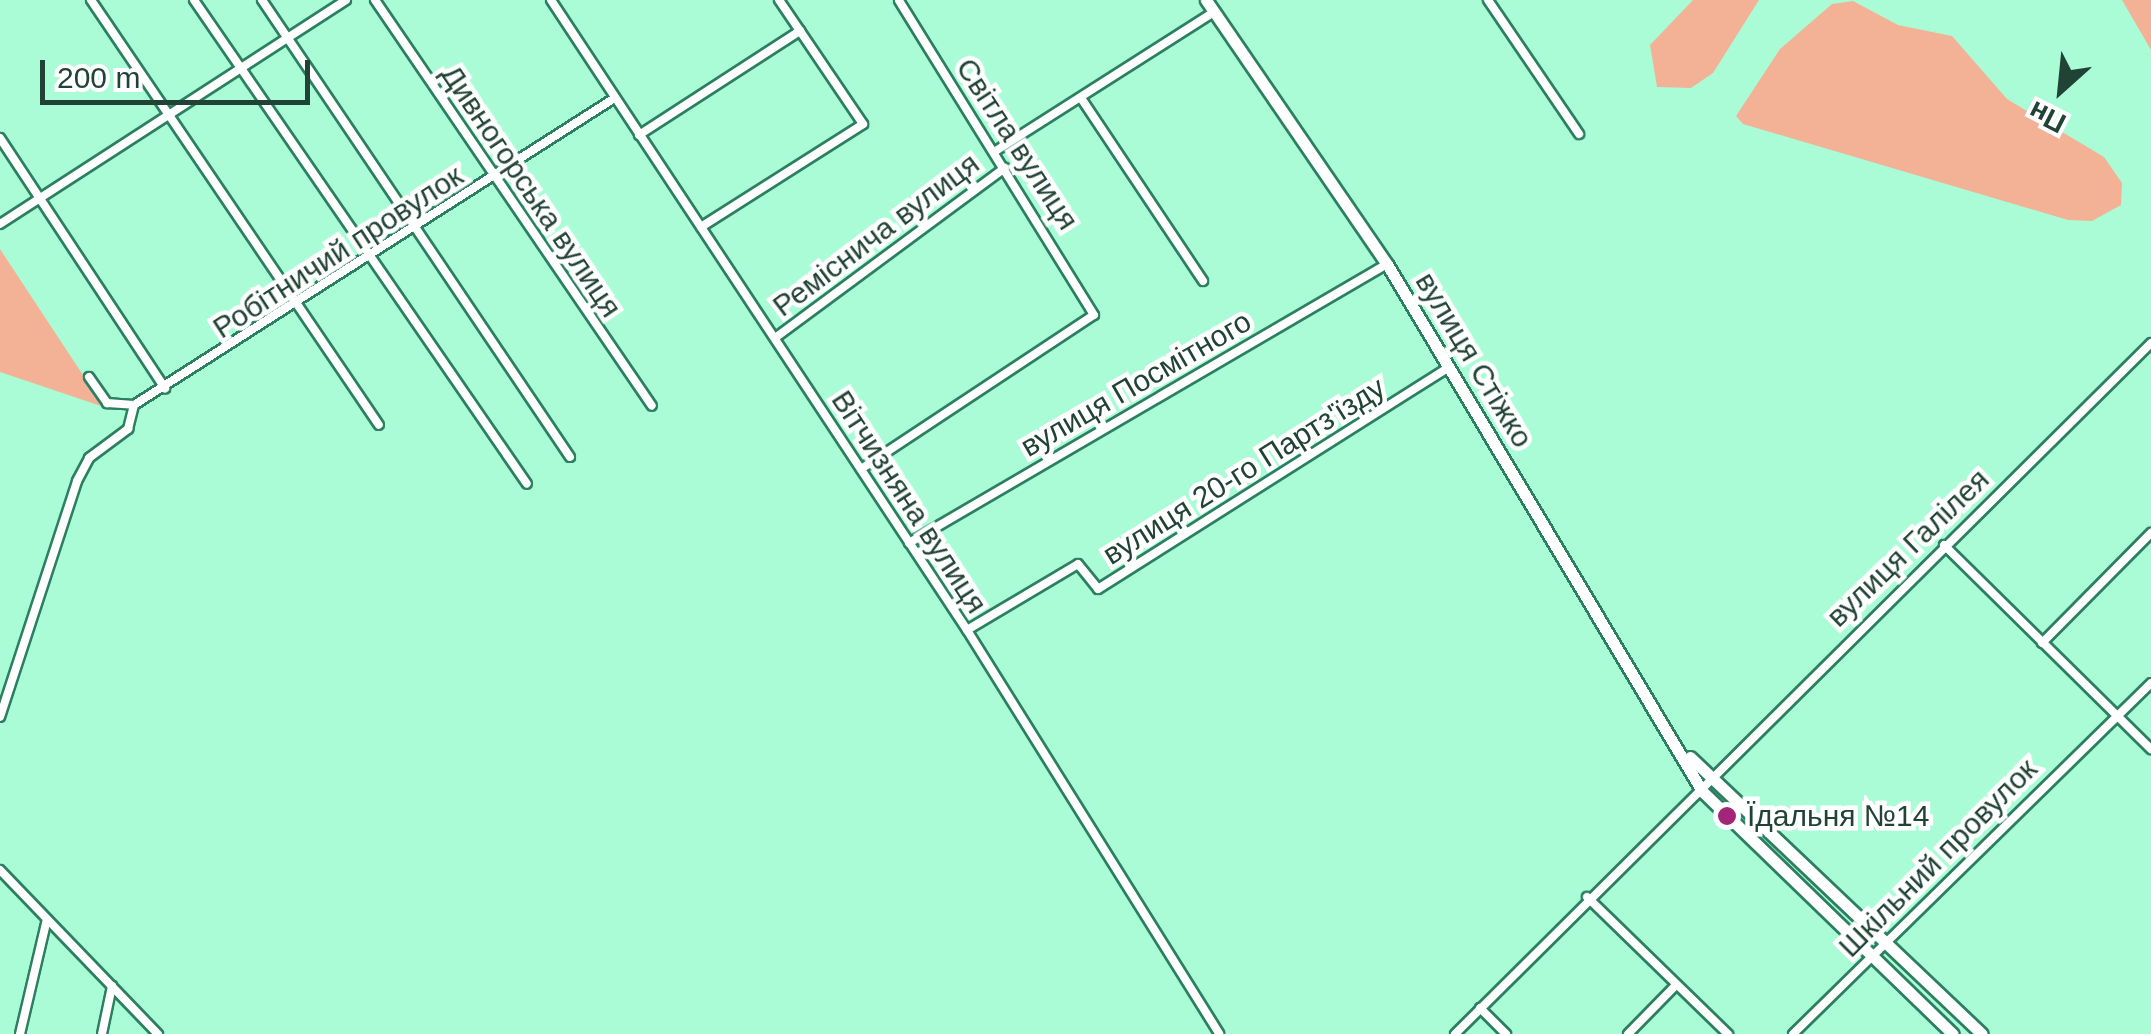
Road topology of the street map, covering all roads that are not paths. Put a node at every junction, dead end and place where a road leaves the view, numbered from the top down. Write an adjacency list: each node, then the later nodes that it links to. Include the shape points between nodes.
1 (92, 0): 17 (street)
2 (194, 0): 14 (street)
3 (262, 0): 13 (street)
4 (346, 0): 13 (street)
5 (376, 0): 23 (street, Дивногорська вулиця)
6 (551, 0): 16 (street, Вітчизняна вулиця)
7 (779, 0): 12 (street)
8 (1206, 0): 11 (street, вулиця Стіжко)
9 (1488, 0): 18 (street)
10 (902, 1): 21 (street, Світла вулиця)
11 (1214, 12): 15 (street, Реміснича вулиця); 29 (street, вулиця Стіжко)
12 (800, 30): 19 (street); 26 (street, via 863,124)
13 (287, 37): 14 (street); 27 (street)
14 (240, 68): 17 (street); 28 (street)
15 (1081, 98): 21 (street, Реміснича вулиця); 30 (street)
16 (614, 99): 19 (street, Вітчизняна вулиця); 23 (street, Робітничий провулок)
17 (167, 116): 24 (street); 31 (street)
18 (1579, 134)
19 (639, 135): 26 (street, Вітчизняна вулиця)
20 (0, 138): 24 (street)
21 (994, 152): 22 (street, Світла вулиця)
22 (1005, 168): 32 (street, Реміснича вулиця); 41 (street, Світла вулиця, via 1094,314)
23 (492, 178): 27 (street, Робітничий провулок); 38 (street, Дивногорська вулиця)
24 (39, 197): 25 (street); 36 (street)
25 (0, 224)
26 (702, 227): 32 (street, Вітчизняна вулиця)
27 (414, 228): 28 (street, Робітничий провулок); 40 (street)
28 (367, 260): 31 (street, Робітничий провулок); 42 (street)
29 (1387, 264): 34 (street, вулиця Стіжко); 44 (street, вулиця Посмітного)
30 (1204, 282)
31 (298, 305): 36 (street, Робітничий провулок); 39 (street)
32 (775, 338): 41 (street, Вітчизняна вулиця)
33 (2151, 343): 45 (street, вулиця Галілея)
34 (1448, 368): 46 (street, вулиця 20-го Партз'їзду, via 1098,589 1078,564); 54 (street, вулиця Стіжко)
35 (89, 377): 37 (street, via 107,403)
36 (165, 388): 37 (street, Робітничий провулок)
37 (134, 405): 49 (street, via 128,429 89,458 77,481)
38 (652, 406)
39 (379, 425)
40 (570, 457)
41 (861, 469): 44 (street, Вітчизняна вулиця)
42 (528, 484)
43 (2151, 534): 47 (street)
44 (909, 543): 46 (street, Вітчизняна вулиця)
45 (1944, 545): 47 (street); 55 (street, вулиця Галілея)
46 (966, 630): 68 (street, Вітчизняна вулиця)
47 (2042, 643): 52 (street)
48 (0, 671): 49 (street)
49 (12, 679): 51 (street)
50 (2151, 683): 52 (street, Шкільний провулок)
51 (0, 717)
52 (2118, 717): 53 (street); 60 (street, Шкільний провулок)
53 (2151, 749)
54 (1687, 754): 55 (street, вулиця Стіжко); 56 (street, вулиця Стіжко)
55 (1714, 778): 56 (street, вулиця Галілея); 60 (street, вулиця Стіжко)
56 (1702, 792): 58 (street, вулиця Галілея); 61 (street, вулиця Стіжко)
57 (0, 870): 59 (street)
58 (1587, 897): 62 (street); 64 (street, вулиця Галілея)
59 (47, 918): 63 (street); 65 (street)
60 (1886, 940): 61 (street, Шкільний провулок); 75 (street, вулиця Стіжко)
61 (1871, 955): 73 (street, Шкільний провулок); 74 (street, вулиця Стіжко)
62 (1676, 985): 71 (street); 72 (street)
63 (112, 986): 66 (street); 67 (street)
64 (1480, 1008): 69 (street, вулиця Галілея); 70 (street)
65 (20, 1034)
66 (102, 1034)
67 (158, 1034)
68 (1219, 1034)
69 (1455, 1034)
70 (1506, 1034)
71 (1628, 1034)
72 (1728, 1034)
73 (1793, 1034)
74 (1953, 1034)
75 (1982, 1034)

